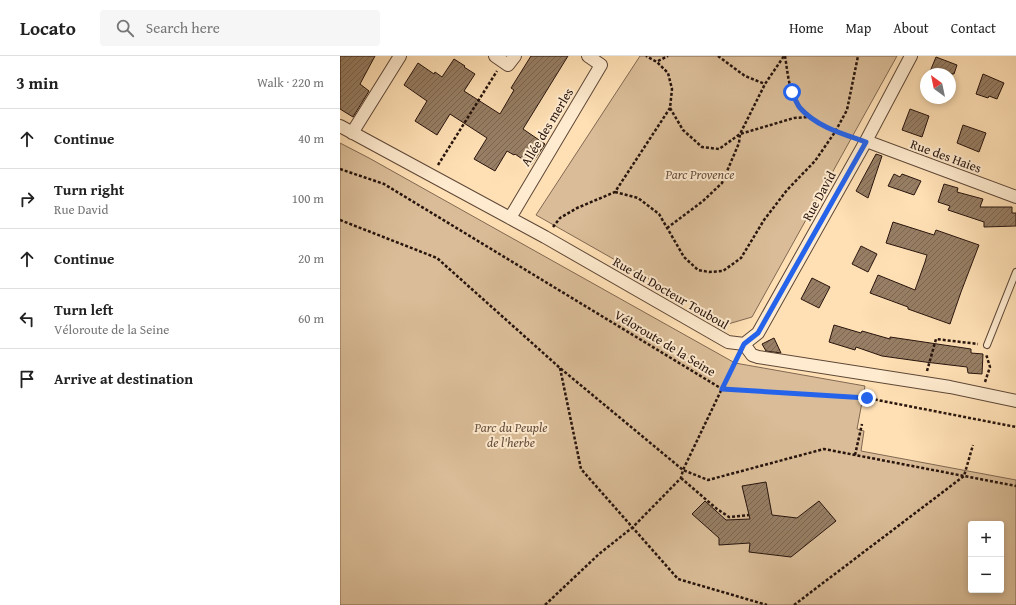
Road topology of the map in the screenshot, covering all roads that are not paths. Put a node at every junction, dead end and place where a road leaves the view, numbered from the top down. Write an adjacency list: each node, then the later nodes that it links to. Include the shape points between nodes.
1 (400, 56): 7 (street)
2 (515, 56): 5 (street, via 508,66)
3 (588, 56): 10 (street, Allée des merles, via 601,65)
4 (911, 56): 8 (street, Rue David)
5 (499, 59)
6 (340, 126): 7 (street, Rue du Docteur Touboul)
7 (352, 133): 10 (street, Rue du Docteur Touboul)
8 (866, 142): 9 (street, Rue des Haies); 12 (street, Rue David, via 758,333)
9 (1016, 197)
10 (510, 218): 12 (street, Rue du Docteur Touboul, via 728,342)
11 (1016, 272): 13 (lane)
12 (744, 344): 14 (street, via 752,355 758,357 950,387)
13 (987, 345)
14 (1016, 401)

